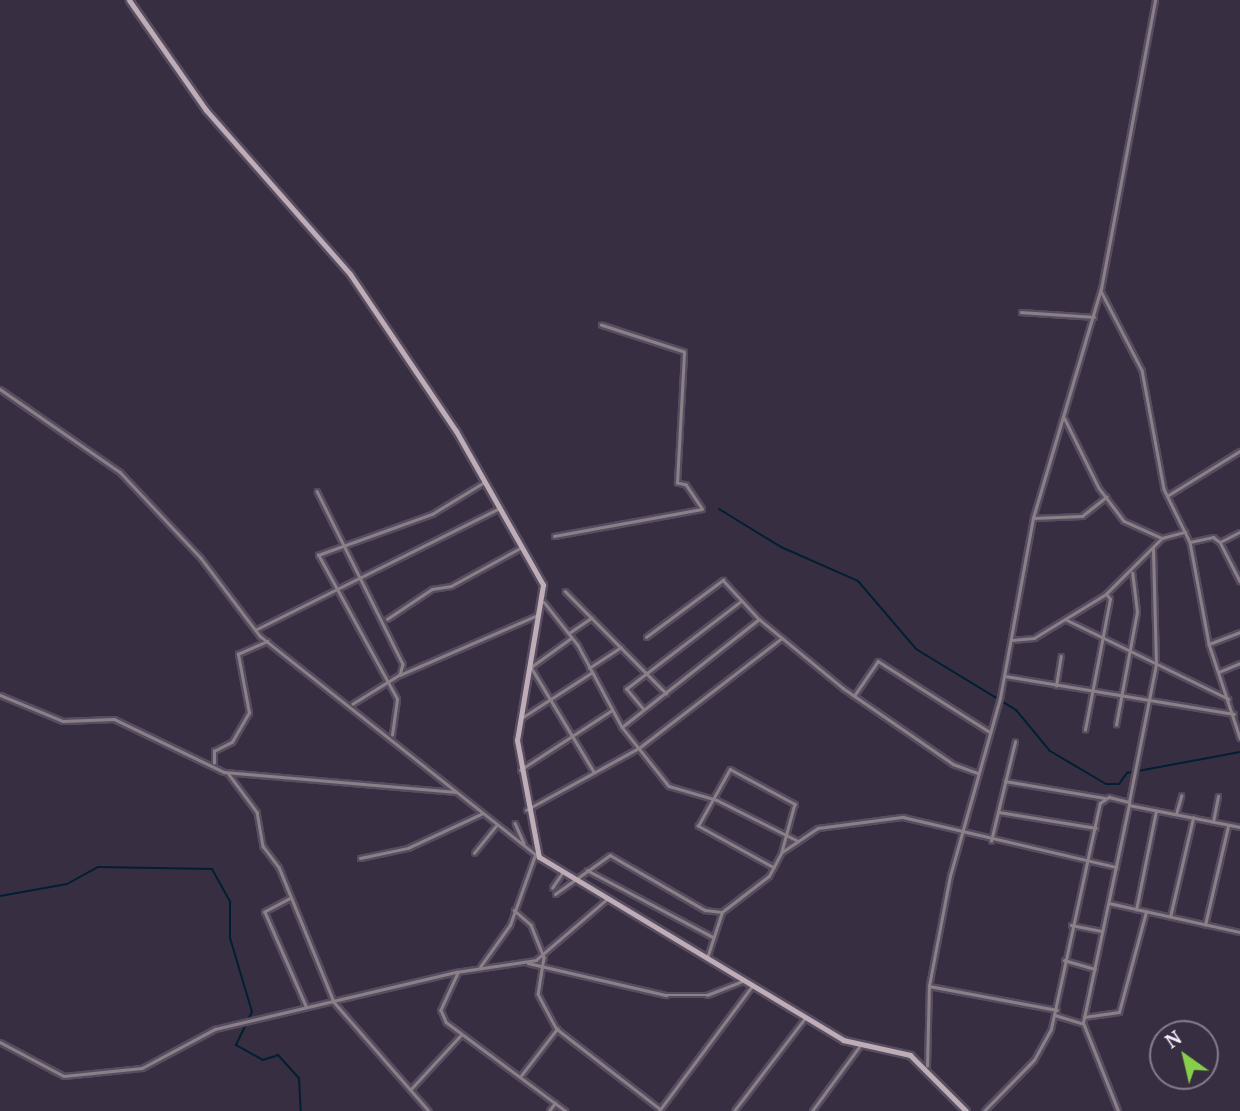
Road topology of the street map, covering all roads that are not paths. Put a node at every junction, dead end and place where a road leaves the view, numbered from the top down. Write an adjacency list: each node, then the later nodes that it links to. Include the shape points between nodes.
1 (129, 0): 10 (street, via 206,110 349,274)
2 (1155, 0): 3 (street)
3 (1101, 289): 5 (street); 12 (street, via 1142,370)
4 (1021, 312): 5 (street)
5 (1094, 317): 8 (street)
6 (601, 325): 18 (street, via 684,352 677,483 686,485 702,509)
7 (0, 389): 38 (street, via 120,472 201,558)
8 (1064, 417): 13 (street); 15 (street)
9 (1240, 451): 12 (street)
10 (485, 481): 14 (street); 22 (street, via 432,514)
11 (317, 491): 22 (street)
12 (1167, 496): 16 (street)
13 (1106, 497): 15 (street, via 1082,516); 19 (street, via 1128,524)
14 (500, 508): 23 (street); 26 (street)
15 (1033, 518): 45 (street)
16 (1185, 532): 19 (street); 20 (street)
17 (1240, 532): 21 (street)
18 (554, 536)
19 (1162, 538): 24 (street)
20 (1190, 542): 21 (street, via 1213,537); 47 (street)
21 (1220, 542): 27 (street)
22 (344, 544): 26 (street); 28 (street, via 318,555)
23 (522, 547): 32 (street, via 543,585); 36 (street, via 451,586 432,589)
24 (1153, 549): 25 (street); 52 (street)
25 (1132, 573): 30 (street); 49 (street, via 1138,595)
26 (361, 574): 28 (street); 36 (street)
27 (1240, 580)
28 (334, 590): 38 (street); 60 (street)
29 (565, 591): 34 (street)
30 (1106, 594): 35 (street); 44 (street)
31 (741, 601): 37 (street); 42 (street, via 721,580); 55 (street)
32 (544, 602): 33 (street); 40 (street)
33 (540, 615): 53 (street); 58 (street)
34 (591, 618): 40 (street); 48 (street)
35 (1064, 618): 44 (street); 45 (street, via 1034,638)
36 (386, 620): 58 (street, via 401,651)
37 (759, 620): 43 (street); 63 (street)
38 (255, 630): 46 (street)
39 (1240, 632): 47 (street)
40 (569, 633): 41 (street)
41 (572, 637): 53 (street); 54 (street)
42 (646, 637)
43 (782, 638): 65 (street); 84 (street)
44 (1102, 638): 49 (street); 62 (street)
45 (1012, 640): 59 (street)
46 (267, 641): 70 (street); 85 (street, via 237,654 250,713 232,742 214,751)
47 (1209, 644): 56 (street)
48 (621, 646): 54 (street); 55 (street)
49 (1128, 651): 52 (street); 66 (street)
50 (1061, 656): 61 (street)
51 (1240, 663): 56 (street)
52 (1156, 665): 67 (street); 69 (street)
53 (531, 666): 68 (street); 74 (street)
54 (589, 668): 57 (street)
55 (647, 672): 63 (street); 72 (street, via 626,689)
56 (1219, 672): 67 (street)
57 (591, 673): 68 (street); 71 (street)
58 (400, 675): 60 (street)
59 (1005, 676): 61 (street); 79 (street)
60 (386, 683): 70 (street); 80 (street, via 400,710)
61 (1056, 686): 62 (street)
62 (1092, 692): 66 (street); 78 (street)
63 (666, 693): 72 (street)
64 (0, 695): 85 (street, via 63,721 114,719)
65 (854, 696): 79 (street, via 878,661); 89 (street, via 953,764)
66 (1121, 698): 69 (street); 76 (street)
67 (1229, 699): 73 (street)
68 (551, 701): 74 (street); 81 (street)
69 (1149, 703): 73 (street); 96 (street)
70 (353, 704): 80 (street)
71 (612, 710): 77 (street); 81 (street)
72 (644, 710): 77 (street)
73 (1234, 714): 75 (street)
74 (519, 719): 86 (street)
75 (1238, 719): 82 (street)
76 (1116, 725)
77 (622, 727): 84 (street)
78 (1085, 730)
79 (990, 732): 89 (street)
80 (392, 735): 91 (street)
81 (572, 736): 86 (street); 87 (street)
82 (1240, 738)
83 (1015, 743): 90 (street)
84 (639, 748): 87 (street); 95 (street, via 676,792)
85 (214, 764): 88 (street)
86 (520, 770): 97 (street)
87 (594, 772): 97 (street)
88 (228, 773): 91 (street); 126 (street, via 257,812 263,846)
89 (978, 773): 110 (street)
90 (1005, 781): 94 (street); 99 (street)
91 (456, 792): 100 (street)
92 (1181, 796): 101 (street)
93 (1218, 796): 103 (street)
94 (1106, 798): 96 (street); 108 (street)
95 (711, 800): 109 (street); 109 (street, via 732,769 795,804); 120 (street, via 698,826)
96 (1129, 803): 98 (street); 119 (street)
97 (526, 810): 116 (street)
98 (1156, 810): 101 (street); 130 (street)
99 (999, 812): 108 (street); 112 (street)
100 (481, 814): 105 (street); 117 (street, via 438,837)
101 (1176, 814): 102 (street)
102 (1193, 818): 103 (street); 133 (street)
103 (1213, 822): 106 (street)
104 (514, 823): 113 (street)
105 (497, 825): 113 (street); 115 (street)
106 (1228, 825): 107 (street); 135 (street)
107 (1240, 827)
108 (1096, 828): 118 (street)
109 (785, 834): 111 (street); 114 (street)
110 (962, 834): 111 (street, via 948,825 875,816 816,828); 112 (street); 151 (street)
111 (798, 841): 114 (street)
112 (991, 841): 118 (street)
113 (525, 846): 116 (street)
114 (782, 852): 120 (street)
115 (474, 853)
116 (537, 856): 122 (street); 129 (street)
117 (360, 858)
118 (1088, 862): 119 (street); 134 (street)
119 (1116, 867): 128 (street)
120 (774, 868): 131 (street)
121 (587, 870): 123 (street); 131 (street, via 600,856 620,857 705,909); 138 (street)
122 (563, 872): 123 (street); 124 (street)
123 (577, 880): 125 (street); 127 (street)
124 (552, 888)
125 (555, 894)
126 (291, 898): 152 (street, via 308,951); 153 (street, via 265,912)
127 (607, 899): 139 (street); 140 (street)
128 (1109, 902): 130 (street); 136 (street)
129 (514, 910): 139 (street, via 531,925); 144 (street)
130 (1136, 910): 132 (street)
131 (722, 912): 138 (street)
132 (1146, 912): 133 (street); 156 (street, via 1119,1012)
133 (1170, 917): 135 (street)
134 (1071, 925): 136 (street); 141 (street)
135 (1205, 925): 137 (street)
136 (1103, 931): 146 (street)
137 (1240, 932)
138 (712, 937): 140 (street)
139 (544, 957): 142 (street); 145 (street)
140 (706, 958): 149 (street)
141 (1063, 960): 143 (street); 148 (street)
142 (528, 963): 144 (street); 145 (street)
143 (1070, 963): 146 (street); 148 (street)
144 (480, 967): 147 (street)
145 (545, 967): 149 (street, via 677,996 707,995); 159 (street, via 538,995)
146 (1095, 969): 156 (street)
147 (458, 971): 152 (street); 160 (street, via 441,1013)
148 (1061, 977): 154 (street)
149 (745, 981): 150 (street)
150 (753, 985): 157 (street); 167 (street)
151 (929, 986): 154 (street); 163 (street)
152 (334, 999): 153 (street); 165 (street)
153 (306, 1006): 161 (street, via 211,1031 149,1066 99,1074 64,1076)
154 (1056, 1010): 155 (street)
155 (1055, 1015): 158 (street); 174 (street, via 1034,1060)
156 (1084, 1017): 158 (street)
157 (805, 1018): 162 (street); 171 (street)
158 (1083, 1023): 175 (street)
159 (557, 1029): 164 (street); 167 (street)
160 (461, 1035): 164 (street); 165 (street)
161 (0, 1042)
162 (859, 1047): 163 (street, via 898,1051); 172 (street)
163 (926, 1066): 173 (street)
164 (520, 1077): 166 (street)
165 (410, 1090): 168 (street)
166 (555, 1103): 169 (street); 170 (street)
167 (660, 1110)
168 (429, 1111)
169 (549, 1111)
170 (566, 1111)
171 (733, 1111)
172 (812, 1111)
173 (966, 1111)
174 (984, 1111)
175 (1118, 1111)

